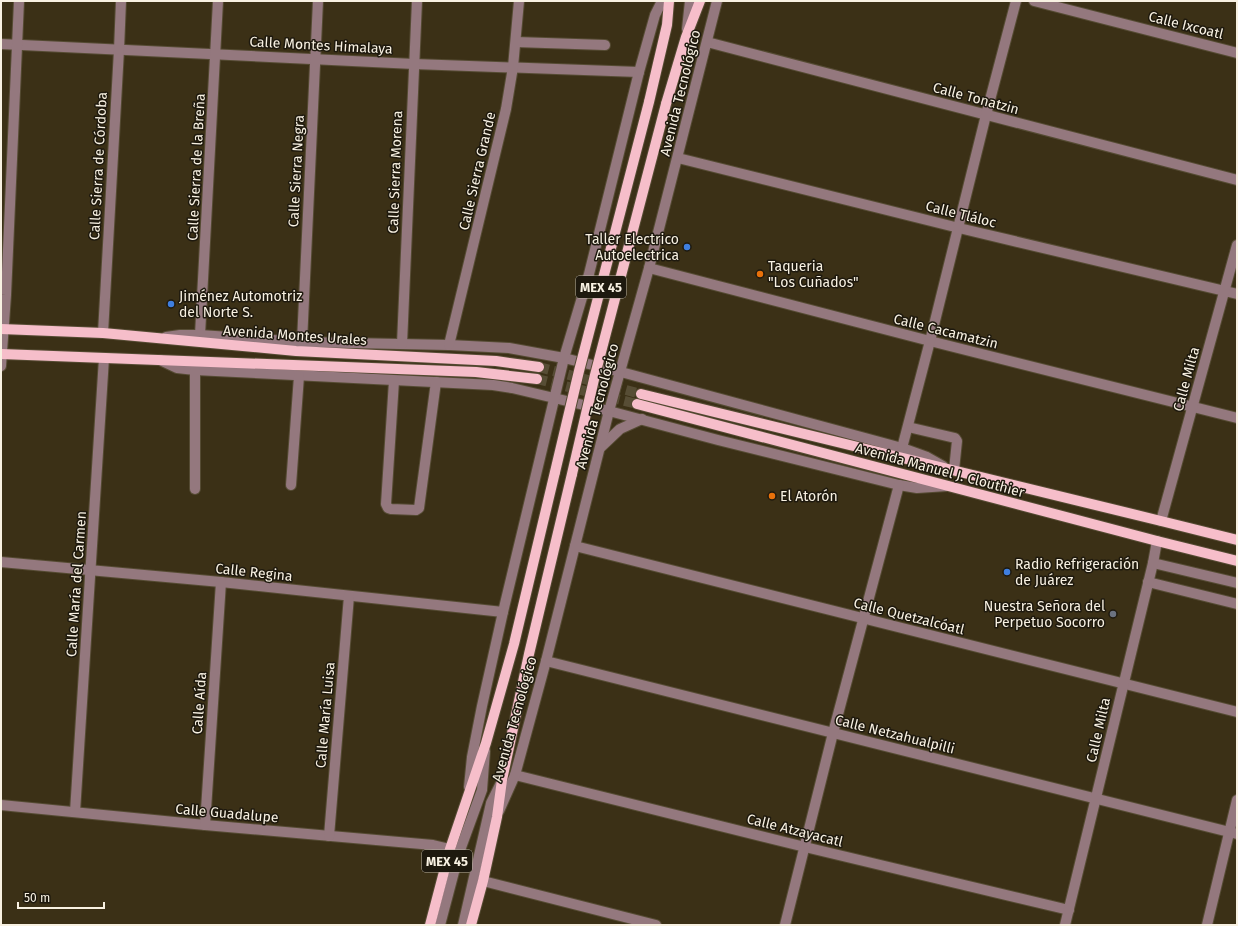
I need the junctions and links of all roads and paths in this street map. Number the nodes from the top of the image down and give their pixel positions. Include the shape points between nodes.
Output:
1 (19, 1) edge
2 (121, 1) edge
3 (218, 1) edge
4 (318, 1) edge
5 (417, 1) edge
6 (519, 1) edge
7 (662, 1) edge
8 (669, 1) edge
9 (690, 1) edge
10 (700, 1) edge
11 (717, 1) edge
12 (1016, 1) edge
13 (1034, 1) edge
14 (686, 37) junction
15 (516, 42) junction
16 (707, 42) junction
17 (1, 44) edge
18 (16, 45) junction
19 (605, 45) dead end
20 (120, 50) junction
21 (1237, 52) edge
22 (216, 55) junction
23 (316, 59) junction
24 (414, 64) junction
25 (513, 67) junction
26 (639, 72) junction
27 (986, 115) junction
28 (678, 158) junction
29 (1237, 180) edge
30 (959, 228) junction
31 (1237, 245) edge
32 (649, 268) junction
33 (1224, 291) junction
34 (1237, 294) edge
35 (3, 295) edge
36 (2, 329) edge
37 (102, 333) junction
38 (200, 335) junction
39 (159, 339) junction
40 (302, 342) junction
41 (930, 342) junction
42 (402, 344) junction
43 (449, 345) junction
44 (1, 354) edge
45 (104, 358) junction
46 (564, 358) junction
47 (160, 360) junction
48 (1, 366) edge
49 (539, 367) tunnel mouth
50 (194, 370) junction
51 (621, 372) junction
52 (299, 376) junction
53 (537, 379) tunnel mouth
54 (394, 381) junction
55 (436, 382) junction
56 (641, 394) tunnel mouth
57 (555, 398) junction
58 (637, 404) tunnel mouth
59 (1193, 407) junction
60 (609, 411) junction
61 (1237, 418) edge
62 (642, 419) junction
63 (908, 427) junction
64 (601, 447) junction
65 (902, 448) junction
66 (951, 469) junction
67 (291, 485) dead end
68 (899, 485) junction
69 (947, 486) junction
70 (195, 489) dead end
71 (1161, 521) junction
72 (1237, 540) edge
73 (1157, 541) junction
74 (575, 546) junction
75 (1237, 561) edge
76 (1, 562) edge
77 (1153, 563) junction
78 (91, 571) junction
79 (221, 582) junction
80 (1148, 582) junction
81 (1237, 583) edge
82 (349, 596) junction
83 (1237, 604) edge
84 (503, 612) junction
85 (863, 619) junction
86 (546, 661) junction
87 (1124, 684) junction
88 (1237, 712) edge
89 (833, 733) junction
90 (486, 744) junction
91 (514, 775) junction
92 (502, 780) junction
93 (467, 798) junction
94 (1096, 799) junction
95 (1237, 800) edge
96 (1, 805) edge
97 (75, 812) junction
98 (497, 816) junction
99 (205, 825) junction
100 (1233, 833) edge
101 (330, 836) junction
102 (805, 847) junction
103 (450, 849) junction
104 (483, 881) junction
105 (1069, 910) junction
106 (430, 925) edge
107 (440, 925) edge
108 (463, 925) edge
109 (472, 925) edge
110 (656, 925) edge
111 (785, 925) edge
112 (1065, 925) edge
113 (1207, 925) edge

1 - 18 street
2 - 20 street, Calle Sierra de Córdoba
3 - 22 street, Calle Sierra de la Breña
4 - 23 street, Calle Sierra Negra
5 - 24 street, Calle Sierra Morena
6 - 15 street, Calle Sierra Grande
7 - 26 street, Avenida Tecnológico via 655,15
8 - 90 main road, Avenida Tecnológico / MEX 45, bridge via 667,25 649,102 579,371 514,644
9 - 14 street
10 - 14 main road, Avenida Tecnológico / MEX 45
11 - 16 street, Avenida Tecnológico
12 - 27 street
13 - 21 street, Calle Ixcoatl
14 - 92 main road, Avenida Tecnológico / MEX 45, bridge via 595,375
15 - 19 street
15 - 25 street, Calle Sierra Grande
16 - 27 street, Calle Tonatzin
16 - 28 street, Avenida Tecnológico
17 - 18 street, Calle Montes Himalaya
18 - 20 street, Calle Montes Himalaya
18 - 35 street
20 - 22 street, Calle Montes Himalaya
20 - 37 street, Calle Sierra de Córdoba
22 - 23 street, Calle Montes Himalaya
22 - 38 street, Calle Sierra de la Breña
23 - 24 street, Calle Montes Himalaya
23 - 40 street, Calle Sierra Negra
24 - 25 street, Calle Montes Himalaya
24 - 42 street, Calle Sierra Morena
25 - 26 street, Calle Montes Himalaya
25 - 43 street, Calle Sierra Grande via 506,110
26 - 46 street, Avenida Tecnológico via 589,274
27 - 29 street, Calle Tonatzin
27 - 30 street
28 - 30 street, Calle Tláloc
28 - 32 street, Avenida Tecnológico
30 - 33 street, Calle Tláloc
30 - 41 street
31 - 33 street, Calle Milta
32 - 41 street, Calle Cacamatzin
32 - 51 street, Avenida Tecnológico
33 - 34 street, Calle Tláloc
33 - 59 street, Calle Milta
35 - 36 street
36 - 37 main road, Avenida Montes Urales
36 - 44 street
37 - 39 main road, Avenida Montes Urales
38 - 39 street
38 - 40 street
39 - 49 main road, Avenida Montes Urales via 296,351 496,360
40 - 42 street
41 - 59 street, Calle Cacamatzin
41 - 63 street
42 - 43 street
43 - 46 street via 509,348
44 - 45 main road, Avenida Montes Urales
44 - 48 street
45 - 47 main road, Avenida Montes Urales
45 - 78 street, Calle María del Carmen
46 - 51 street
46 - 57 street, Avenida Tecnológico
47 - 50 street via 177,368
47 - 53 main road, Avenida Montes Urales via 476,372
50 - 52 street
50 - 70 street
51 - 60 street, Avenida Tecnológico
51 - 65 street
52 - 54 street
52 - 67 street
54 - 55 street
54 - 55 street via 386,504 392,509 416,510 419,505
55 - 57 street via 493,385
56 - 66 main road, Avenida Manuel J. Clouthier
57 - 60 street
57 - 84 street, Avenida Tecnológico
58 - 69 main road, Avenida Manuel J. Clouthier
59 - 61 street, Calle Cacamatzin
59 - 71 street, Calle Milta
60 - 62 street
60 - 64 street, Avenida Tecnológico
62 - 64 street via 620,429
62 - 68 street
63 - 65 street
63 - 66 street via 956,438
64 - 74 street, Avenida Tecnológico
65 - 66 street
66 - 71 main road, Avenida Manuel J. Clouthier
68 - 69 street via 917,488
68 - 85 street
69 - 73 main road, Avenida Manuel J. Clouthier
71 - 72 main road, Avenida Manuel J. Clouthier
73 - 75 main road, Avenida Manuel J. Clouthier
73 - 77 street, Calle Milta
74 - 85 street, Calle Quetzalcóatl
74 - 86 street, Avenida Tecnológico
76 - 78 street, Calle Regina
77 - 80 street, Calle Milta
77 - 81 street
78 - 79 street, Calle Regina
78 - 97 street, Calle María del Carmen
79 - 82 street, Calle Regina
79 - 99 street, Calle Aída
80 - 83 street
80 - 87 street, Calle Milta
82 - 84 street, Calle Regina
82 - 101 street, Calle María Luisa
84 - 93 street, Avenida Tecnológico via 475,737
85 - 87 street, Calle Quetzalcóatl
85 - 89 street
86 - 89 street, Calle Netzahualpilli
86 - 91 street, Avenida Tecnológico
87 - 88 street, Calle Quetzalcóatl
87 - 94 street, Calle Milta
89 - 94 street, Calle Netzahualpilli
89 - 102 street
90 - 93 main road, Avenida Tecnológico / MEX 45
90 - 107 street via 482,790 459,852
91 - 98 street, Avenida Tecnológico
91 - 102 street, Calle Atzayacatl
92 - 98 main road, Avenida Tecnológico / MEX 45
92 - 108 street via 491,803
93 - 103 main road, Avenida Tecnológico / MEX 45
94 - 100 street, Calle Netzahualpilli
94 - 105 street, Calle Milta
95 - 100 street
96 - 97 street, Calle Guadalupe
97 - 99 street, Calle Guadalupe
98 - 104 main road, Avenida Tecnológico / MEX 45
99 - 101 street, Calle Guadalupe
100 - 113 street
101 - 103 street, Calle Guadalupe via 434,845
102 - 105 street, Calle Atzayacatl
102 - 111 street
103 - 106 main road, Avenida Tecnológico / MEX 45
104 - 109 main road, Avenida Tecnológico / MEX 45
104 - 110 street
105 - 112 street, Calle Milta

